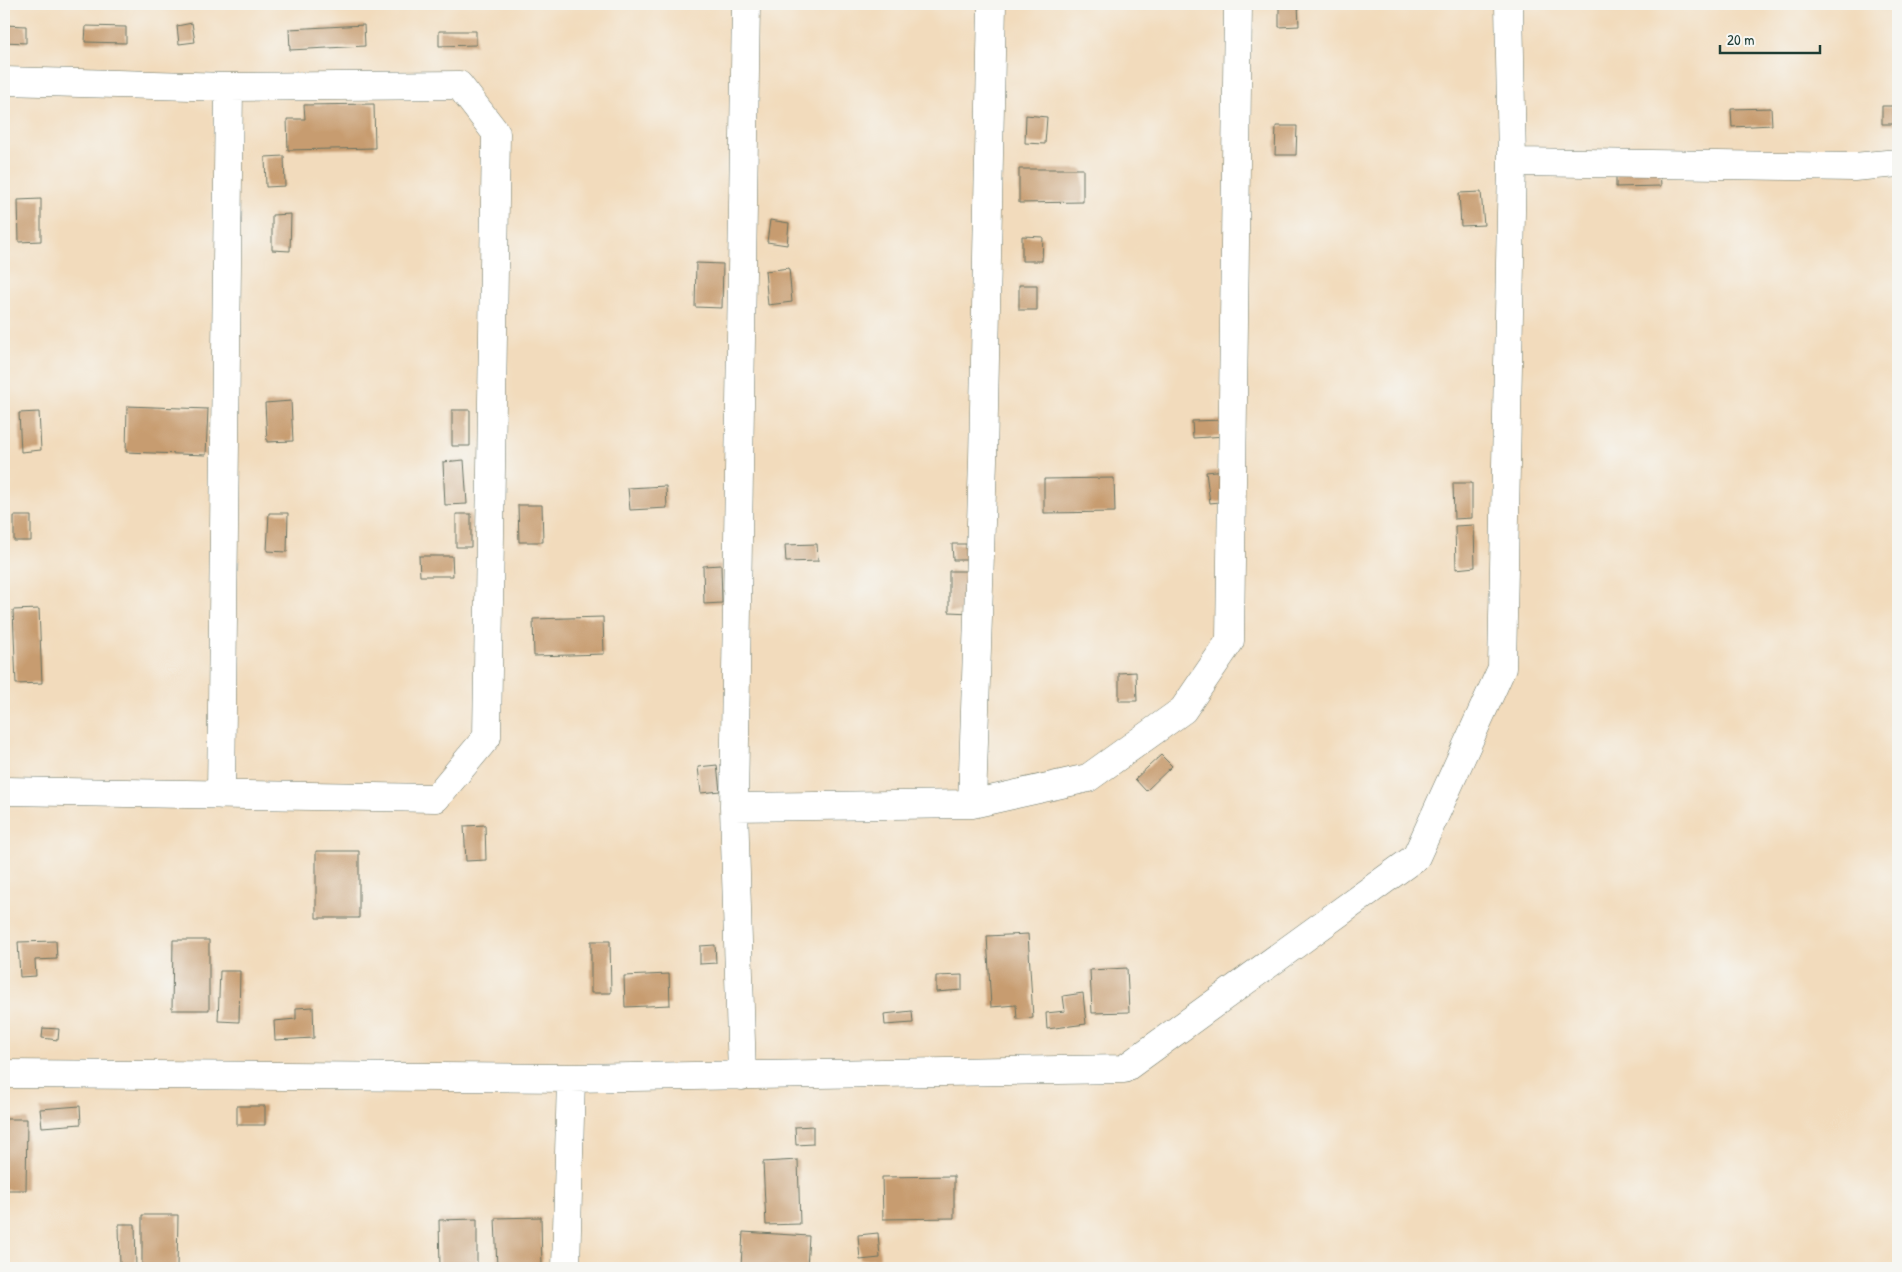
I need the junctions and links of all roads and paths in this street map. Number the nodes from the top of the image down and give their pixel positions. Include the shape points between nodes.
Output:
1 (746, 4) edge
2 (992, 4) edge
3 (1238, 4) edge
4 (1509, 4) edge
5 (4, 81) edge
6 (229, 87) junction
7 (1512, 162) junction
8 (1898, 163) edge
9 (4, 791) edge
10 (222, 795) junction
11 (972, 804) junction
12 (734, 808) junction
13 (4, 1074) edge
14 (742, 1076) junction
15 (571, 1078) junction
16 (566, 1268) edge

1 - 12 street
2 - 11 street
3 - 11 street via 1230,641 1183,710 1088,778
4 - 7 street
5 - 6 street
6 - 10 street
6 - 10 street via 459,86 496,133 487,737 436,798
7 - 8 street via 1854,168
7 - 14 street via 1502,668 1416,857 1124,1069
9 - 10 street
11 - 12 street
12 - 14 street
13 - 15 street
14 - 15 street
15 - 16 street

